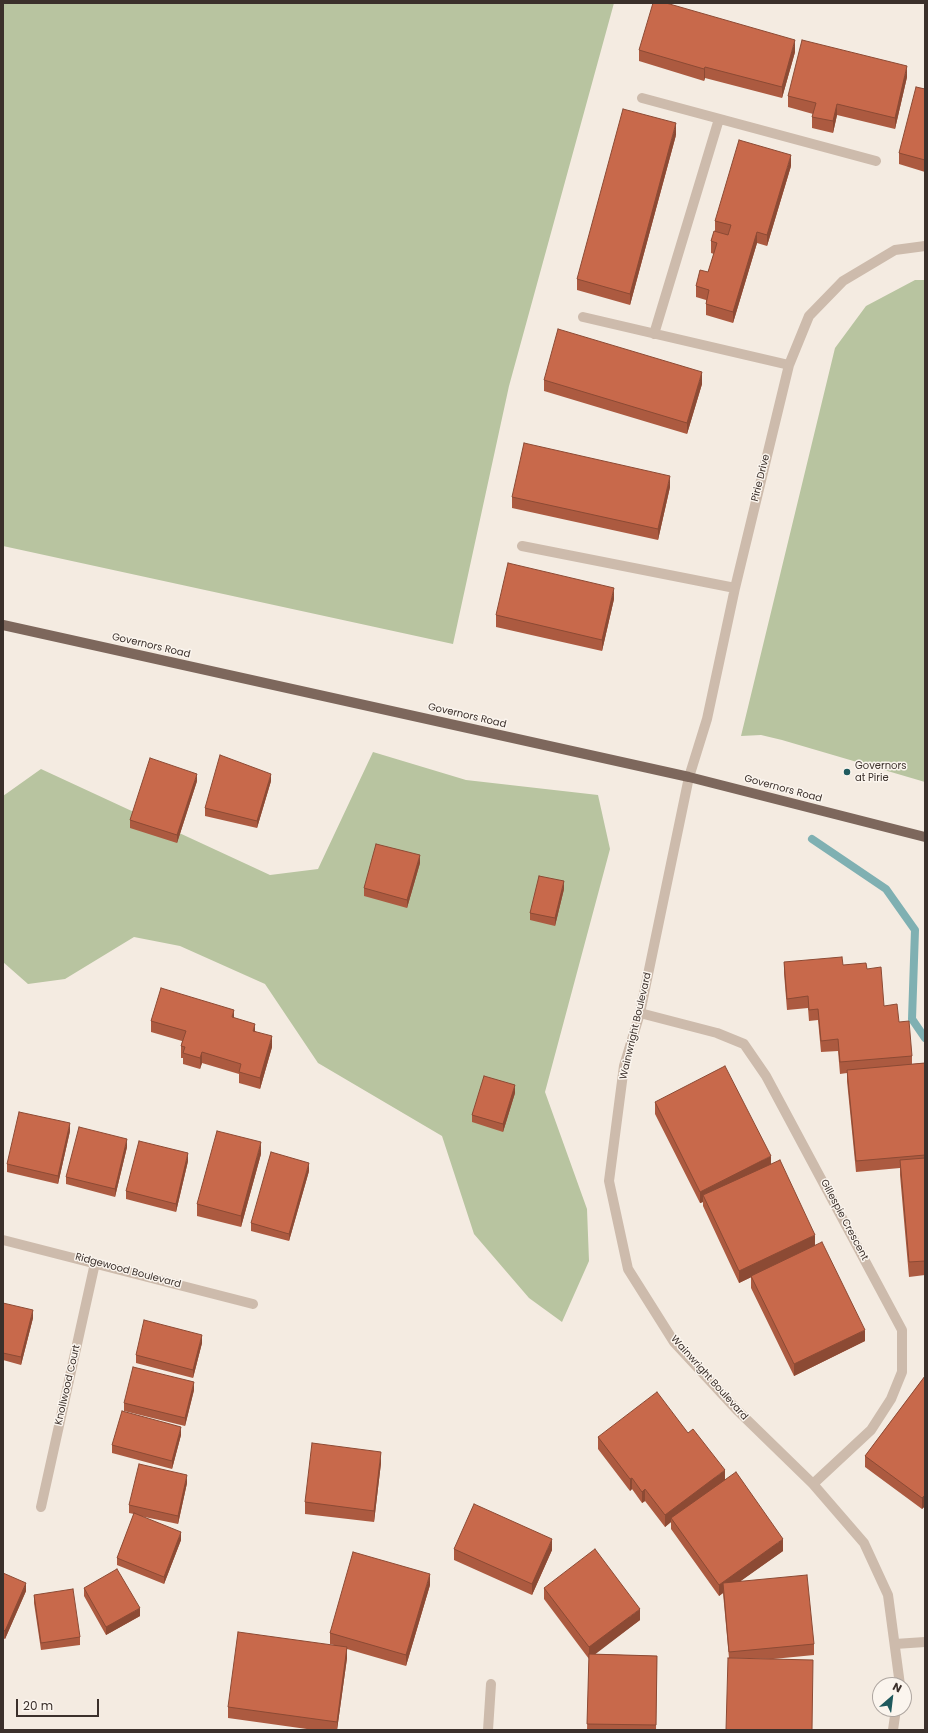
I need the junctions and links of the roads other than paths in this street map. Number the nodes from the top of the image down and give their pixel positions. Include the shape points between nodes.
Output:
1 (642, 98) dead end
2 (719, 119) junction
3 (876, 161) dead end
4 (925, 246) edge
5 (583, 317) dead end
6 (654, 334) junction
7 (789, 365) junction
8 (522, 546) dead end
9 (735, 588) junction
10 (3, 625) edge
11 (690, 777) junction
12 (925, 837) edge
13 (640, 1013) junction
14 (3, 1240) edge
15 (95, 1263) junction
16 (253, 1304) dead end
17 (813, 1484) junction
18 (41, 1507) dead end
19 (925, 1642) edge
20 (895, 1644) junction
21 (899, 1677) edge
22 (491, 1684) dead end
23 (895, 1717) edge
24 (488, 1730) edge
25 (893, 1730) edge

1 - 2 street
2 - 3 street
2 - 6 street
4 - 7 street, Pirie Drive via 895,250 843,281 809,316
5 - 6 street
6 - 7 street
7 - 9 street, Pirie Drive
8 - 9 street
9 - 11 street, Pirie Drive via 706,719
10 - 11 main road, Governors Road
11 - 12 main road, Governors Road
11 - 13 street, Wainwright Boulevard
13 - 17 street, Wainwright Boulevard via 624,1066 609,1181 628,1269 674,1342 738,1412
13 - 17 street, Gillespie Crescent via 717,1033 744,1044 766,1076 902,1330 902,1372 891,1399 871,1430
14 - 15 street, Ridgewood Boulevard
15 - 16 street, Ridgewood Boulevard
15 - 18 street, Knollwood Court
17 - 20 street, Wainwright Boulevard via 864,1543 888,1595
19 - 20 street
20 - 21 street, Wainwright Boulevard
22 - 24 street
23 - 25 street

